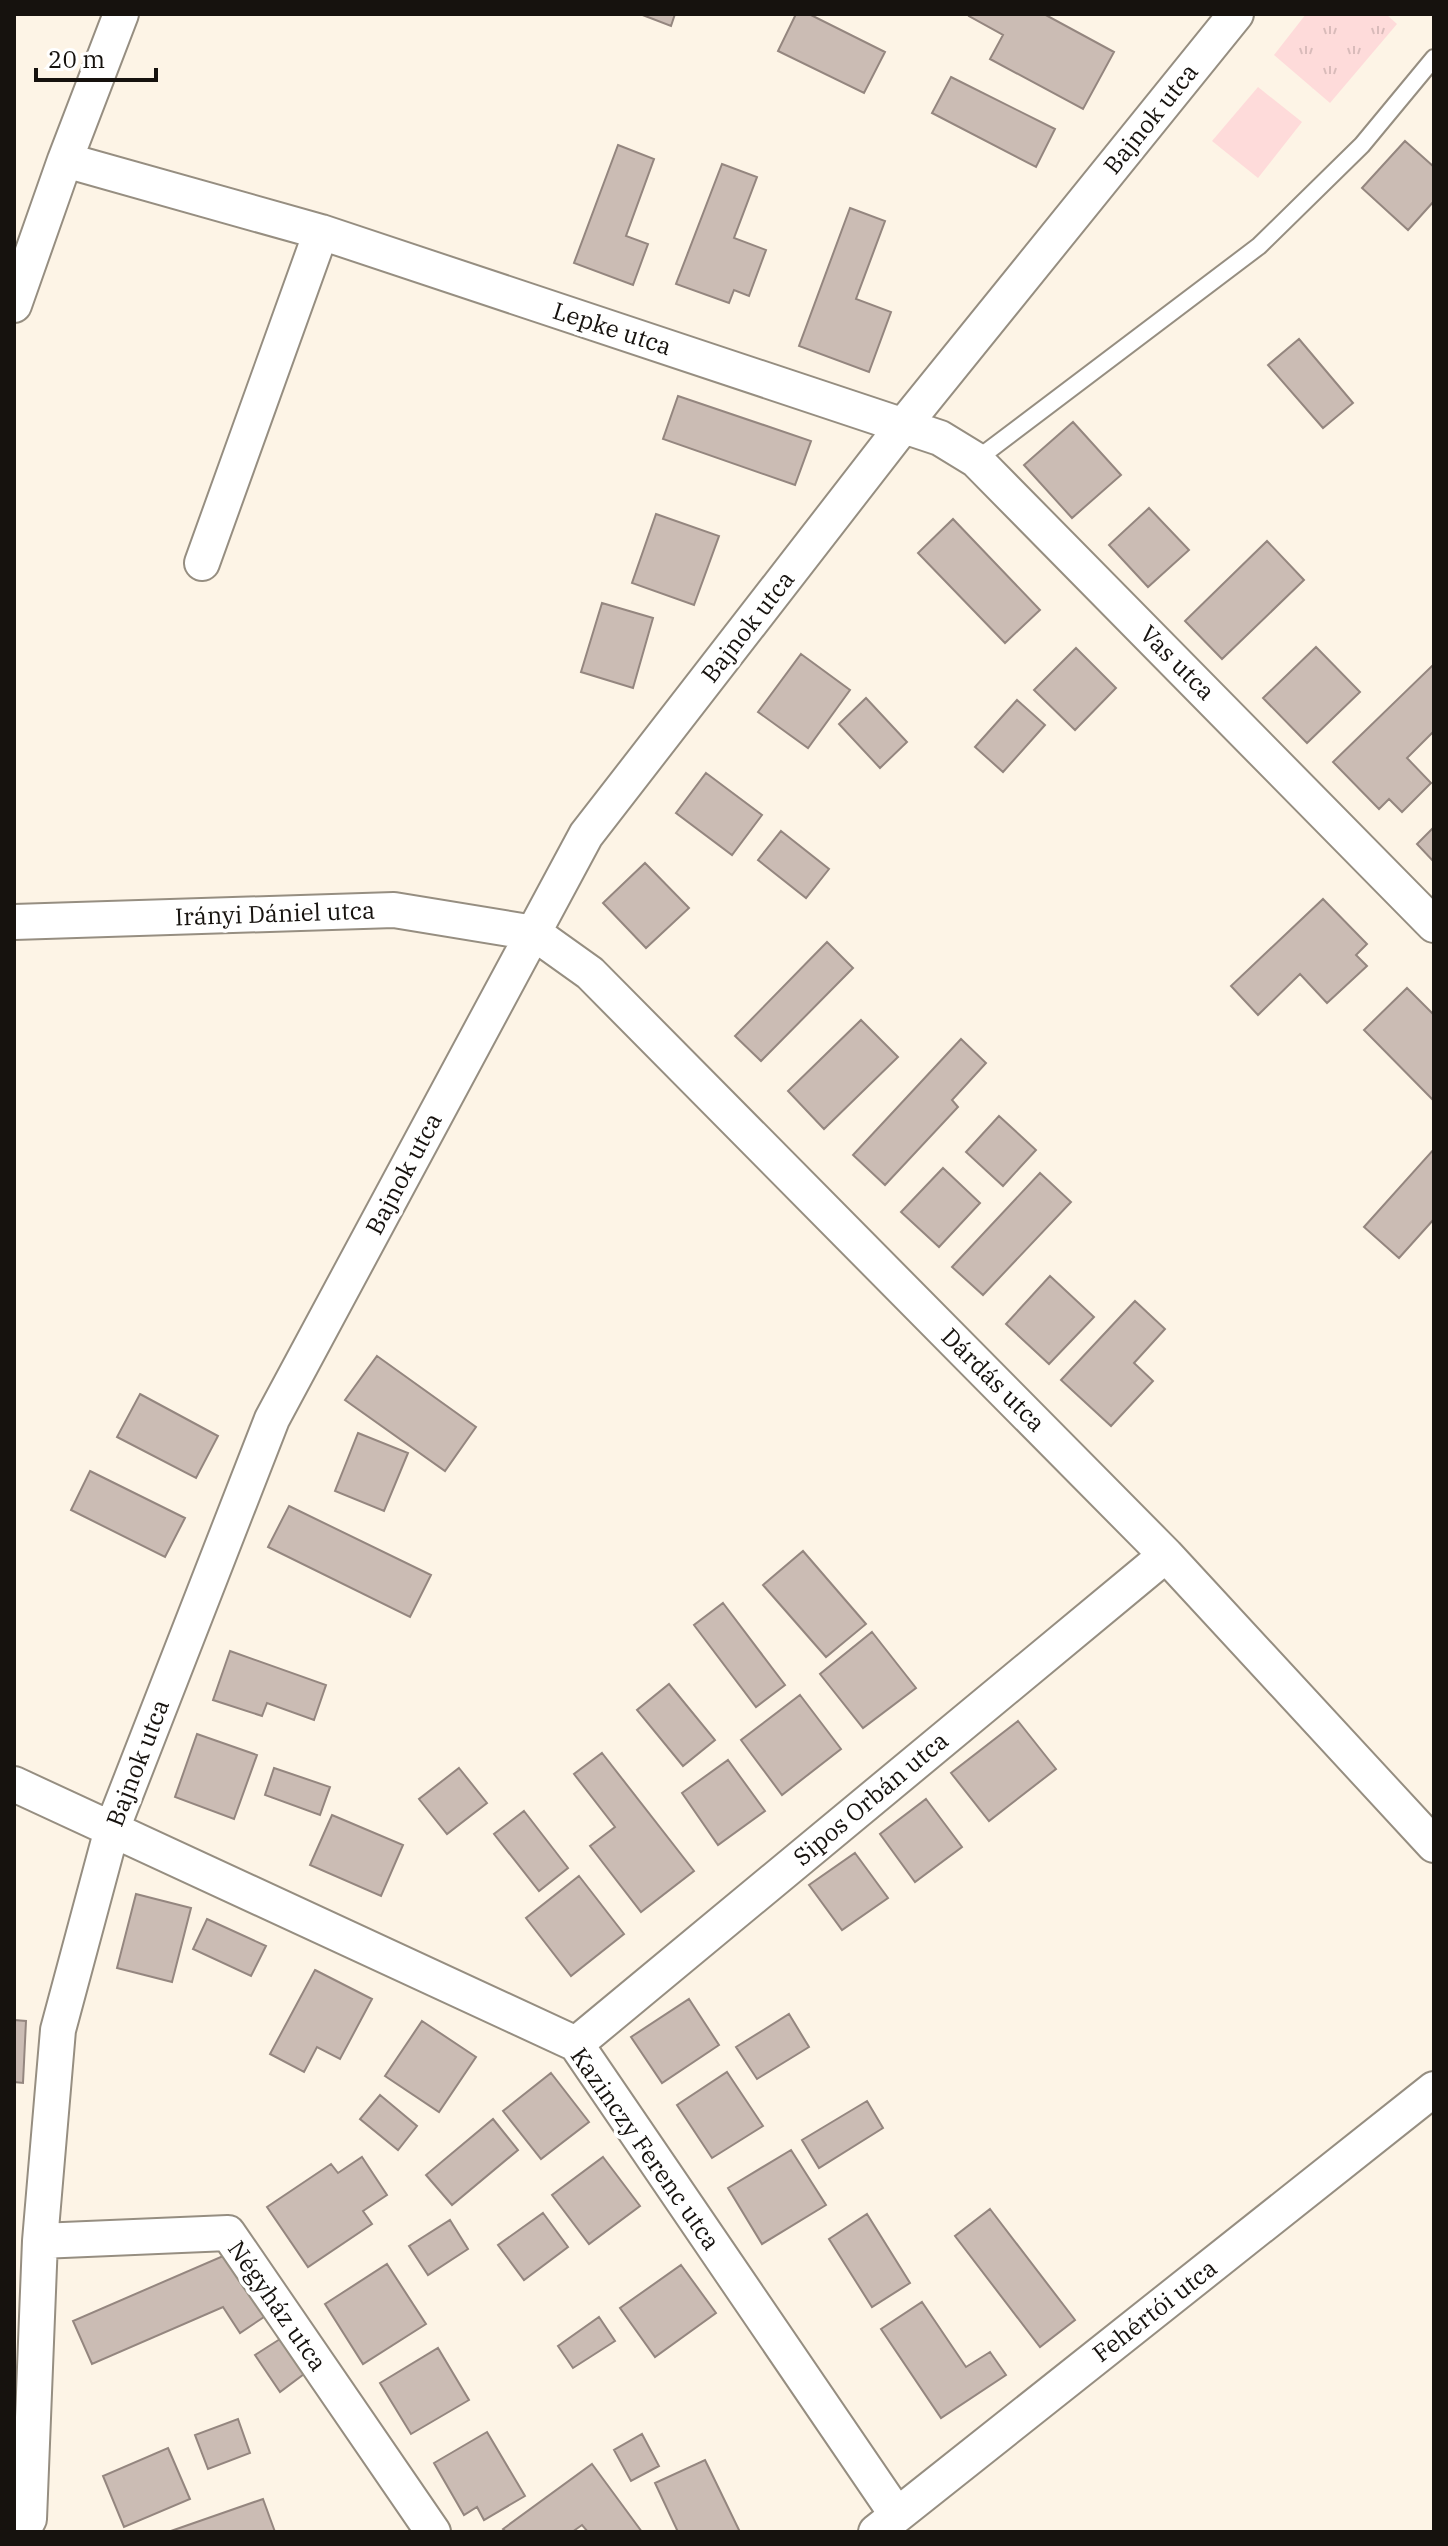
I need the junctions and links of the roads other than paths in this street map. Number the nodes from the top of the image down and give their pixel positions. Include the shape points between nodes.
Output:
1 (121, 14) edge
2 (1236, 14) edge
3 (1434, 58) edge
4 (65, 160) junction
5 (321, 232) junction
6 (14, 305) edge
7 (903, 426) junction
8 (976, 460) junction
9 (202, 563) dead end
10 (14, 922) edge
11 (1434, 925) edge
12 (534, 933) junction
13 (1166, 1555) junction
14 (14, 1784) edge
15 (112, 1829) junction
16 (1434, 1845) edge
17 (576, 2044) junction
18 (1434, 2089) edge
19 (40, 2241) junction
20 (886, 2524) edge
21 (32, 2528) edge
22 (433, 2532) edge

1 - 4 street
2 - 7 street, Bajnok utca
3 - 8 lane via 1362,145 1259,246
4 - 5 street, Lepke utca
4 - 6 street
5 - 7 street, Lepke utca
5 - 9 street
7 - 8 street, Vas utca via 940,438
7 - 12 street, Bajnok utca via 586,835
8 - 11 street, Vas utca
10 - 12 street, Irányi Dániel utca via 394,910
12 - 13 street, Dárdás utca via 590,973
12 - 15 street, Bajnok utca via 272,1419
13 - 16 street, Dárdás utca
13 - 17 street, Sipos Orbán utca
14 - 15 street, Kazinczy Ferenc utca
15 - 17 street, Kazinczy Ferenc utca
15 - 19 street, Bajnok utca via 58,2030
17 - 20 street, Kazinczy Ferenc utca
18 - 20 street, Fehértói utca
19 - 21 street, Bajnok utca
19 - 22 street, Négyház utca via 228,2233

